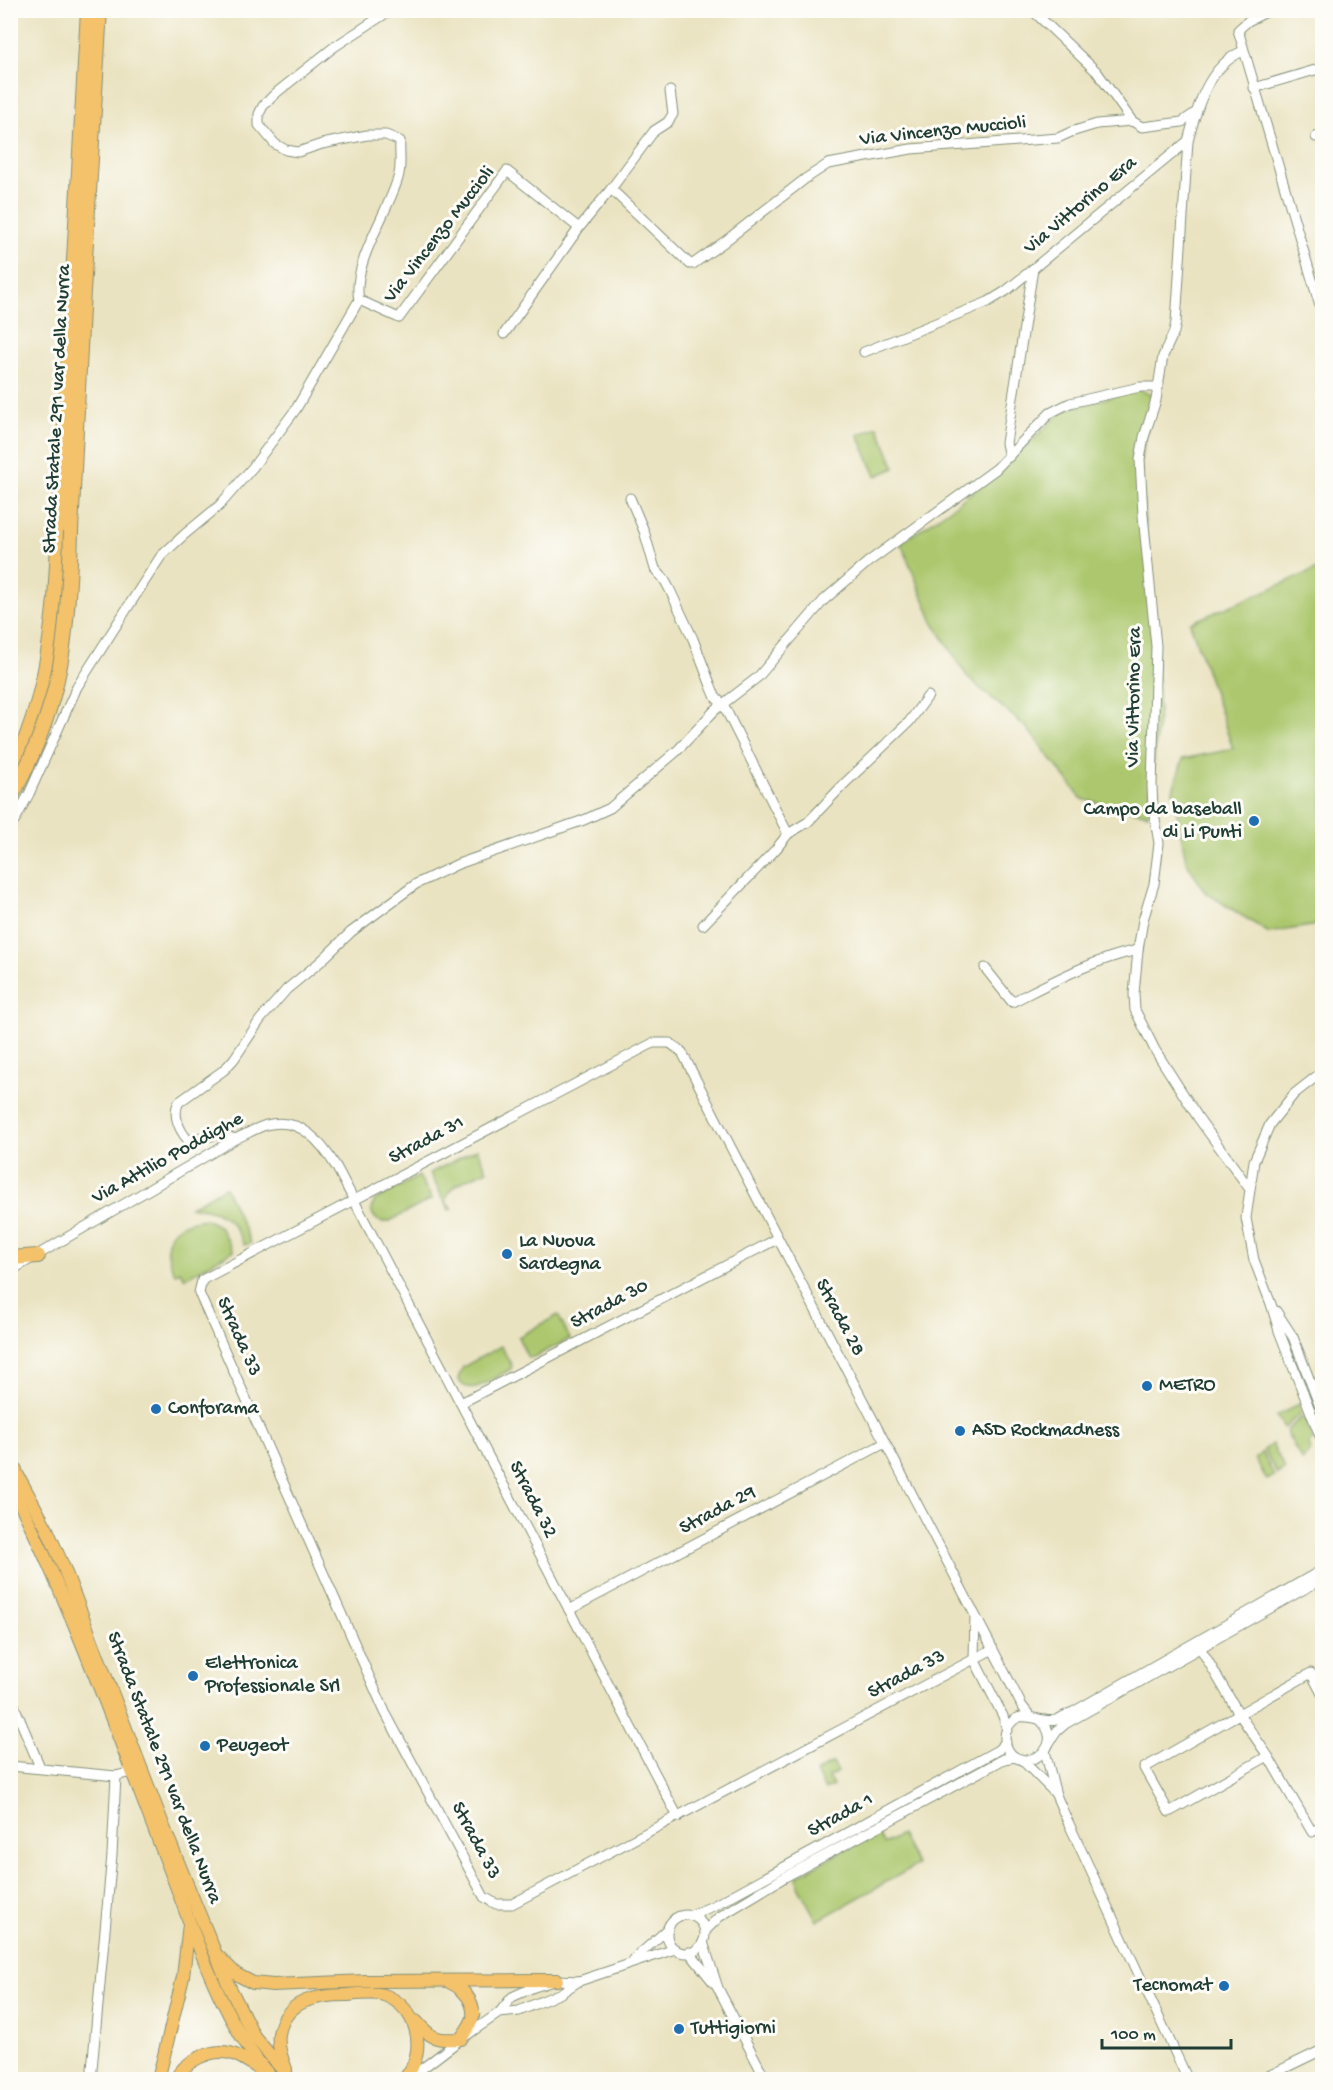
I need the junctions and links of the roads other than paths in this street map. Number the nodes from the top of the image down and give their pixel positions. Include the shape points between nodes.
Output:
1 (88, 10) edge
2 (100, 10) edge
3 (391, 10) edge
4 (1032, 10) edge
5 (1270, 10) edge
6 (1243, 51) junction
7 (1323, 68) edge
8 (1254, 88) junction
9 (670, 91) dead end
10 (1196, 113) junction
11 (1132, 121) junction
12 (1188, 141) junction
13 (611, 189) junction
14 (579, 228) junction
15 (1033, 269) junction
16 (1318, 279) edge
17 (359, 300) junction
18 (1323, 313) edge
19 (504, 334) dead end
20 (864, 352) dead end
21 (1158, 387) junction
22 (1009, 457) junction
23 (630, 498) dead end
24 (65, 531) junction
25 (928, 696) dead end
26 (723, 704) junction
27 (10, 771) edge
28 (29, 794) junction
29 (10, 799) edge
30 (10, 828) edge
31 (788, 834) junction
32 (703, 925) dead end
33 (1138, 951) junction
34 (985, 968) dead end
35 (670, 1043) joint
36 (1323, 1072) edge
37 (235, 1139) junction
38 (1249, 1188) junction
39 (354, 1200) junction
40 (777, 1239) junction
41 (38, 1256) junction
42 (10, 1258) edge
43 (10, 1271) edge
44 (202, 1280) joint
45 (1271, 1304) junction
46 (461, 1403) junction
47 (1323, 1412) edge
48 (1323, 1441) edge
49 (885, 1443) junction
50 (12, 1477) edge
51 (1323, 1570) edge
52 (1323, 1579) edge
53 (569, 1610) junction
54 (975, 1613) junction
55 (1198, 1645) junction
56 (993, 1649) junction
57 (974, 1659) junction
58 (1323, 1694) edge
59 (10, 1695) edge
60 (1239, 1714) junction
61 (1035, 1717) junction
62 (1006, 1730) junction
63 (1006, 1742) junction
64 (1047, 1747) junction
65 (1268, 1756) junction
66 (1018, 1758) junction
67 (10, 1766) edge
68 (40, 1767) junction
69 (132, 1772) junction
70 (116, 1776) junction
71 (1056, 1795) junction
72 (678, 1817) junction
73 (1323, 1826) edge
74 (691, 1916) junction
75 (190, 1920) junction
76 (668, 1929) junction
77 (705, 1931) junction
78 (703, 1942) junction
79 (212, 1947) junction
80 (675, 1949) junction
81 (689, 1952) junction
82 (631, 1962) junction
83 (446, 1980) junction
84 (556, 1980) junction
85 (579, 1980) junction
86 (718, 1988) junction
87 (499, 2013) junction
88 (411, 2016) junction
89 (461, 2039) junction
90 (1323, 2050) edge
91 (271, 2078) edge
92 (290, 2078) edge
93 (408, 2078) edge
94 (92, 2079) edge
95 (158, 2079) edge
96 (174, 2079) edge
97 (765, 2079) edge
98 (1188, 2079) edge
99 (1260, 2079) edge

1 - 24 highway, Strada Statale 291 var della Nurra
2 - 24 highway, Strada Statale 291 var della Nurra
3 - 17 street via 334,47 276,93 259,114 263,132 286,150 298,152 367,135 386,135 400,141 399,175 364,259 357,291
4 - 11 street via 1097,72
5 - 6 street via 1238,30
6 - 8 street
6 - 10 street, Via Vittorino Era via 1221,65
7 - 8 street
8 - 16 street
9 - 13 street via 673,114 654,131
10 - 11 street via 1182,122 1152,126 1142,127
10 - 12 street, Via Vittorino Era
11 - 13 street, Via Vincenzo Muccioli via 1097,124 1058,138 910,149 828,164 693,264
12 - 15 street, Via Vittorino Era
12 - 21 street, Via Vittorino Era via 1176,322 1163,356
13 - 14 street
14 - 17 street, Via Vincenzo Muccioli via 507,171 399,318
14 - 19 street
15 - 20 street, Via Vittorino Era via 988,302
15 - 22 street via 1006,443
16 - 18 street
17 - 28 street via 296,409 253,467 219,506 162,556 77,687
21 - 22 street via 1140,387 1058,408
21 - 33 street, Via Vittorino Era via 1140,459 1156,646 1152,786 1159,843
22 - 26 street via 852,576 813,612 758,677
23 - 26 street via 656,569 693,639 716,698
24 - 27 highway, Strada Statale 291 var della Nurra via 49,654 39,698
24 - 29 highway, Strada Statale 291 var della Nurra, bridge via 68,599 62,655 40,738
25 - 31 street via 909,722 808,822
26 - 31 street
26 - 37 street via 663,764 610,808 424,880 351,932 287,989 224,1070 175,1108 188,1140 221,1134
28 - 29 street
28 - 30 street
31 - 32 street
33 - 34 street via 1117,955 1012,1002
33 - 38 street, Via Vittorino Era via 1134,1002 1139,1021 1199,1119
35 - 39 street, Strada 31 via 653,1043
35 - 40 street, Strada 28 via 682,1052
36 - 38 street via 1294,1094 1270,1124 1254,1161
37 - 39 street, Via Attilio Poddighe via 267,1125 290,1125 307,1131 324,1147
37 - 41 street, Via Attilio Poddighe
38 - 45 street via 1246,1218 1254,1260
39 - 44 street, Strada 31
39 - 46 street, Strada 32
40 - 46 street, Strada 30
40 - 49 street, Strada 28
41 - 42 highway
41 - 43 street, Via Attilio Poddighe
44 - 72 street, Strada 33 via 199,1293 360,1659 484,1897 496,1904 512,1904
45 - 47 street via 1293,1337
45 - 48 street
46 - 53 street, Strada 32
49 - 53 street, Strada 29
49 - 54 street, Strada 28
50 - 69 main road, Strada Statale 291 var della Nurra
50 - 79 main road, Strada Statale 291 var della Nurra via 47,1529 64,1568
51 - 55 street
52 - 55 street
53 - 72 street, Strada 32
54 - 56 street, Strada 28
54 - 57 street, Strada 28
55 - 60 street
55 - 61 street via 1055,1720
55 - 64 street via 1065,1724
56 - 57 street, Strada 33
56 - 61 street, Strada 28 via 1022,1706
57 - 62 street, Strada 28 via 1003,1716
57 - 72 street, Strada 33
58 - 60 street via 1311,1673
59 - 68 street
60 - 65 street
60 - 65 street via 1144,1768 1169,1812
61 - 62 street via 1016,1719
61 - 64 street via 1048,1730
62 - 63 street
63 - 66 street
63 - 74 street, Strada 1 via 998,1750
64 - 66 street via 1034,1759
64 - 71 street
65 - 73 street via 1312,1832
66 - 71 street
66 - 77 street via 1004,1759 785,1878 719,1917
67 - 68 street
68 - 70 street
69 - 70 street
69 - 75 main road, Strada Statale 291 var della Nurra
70 - 94 street
71 - 98 street
74 - 76 street via 676,1917
74 - 77 street via 700,1921
75 - 91 main road, Strada Statale 291 var della Nurra via 229,2018
75 - 95 main road via 183,1977
76 - 80 street via 669,1942
76 - 82 street
77 - 78 street
78 - 81 street
78 - 86 street
79 - 83 main road via 236,1974 253,1983
79 - 92 main road, Strada Statale 291 var della Nurra via 254,2036
80 - 81 street
80 - 82 street
81 - 86 street
82 - 85 street
83 - 84 main road
83 - 89 main road via 466,1994 472,2006 473,2018
84 - 85 street
84 - 87 street via 512,1997
85 - 87 street via 561,1993 519,2011
86 - 97 street
87 - 89 street
88 - 89 main road via 439,2040
88 - 92 main road via 399,2003 382,1994 312,1997 294,2006 278,2034
88 - 93 main road via 418,2034 417,2053
89 - 93 street
90 - 99 street
91 - 96 main road via 231,2053 215,2052 195,2060

